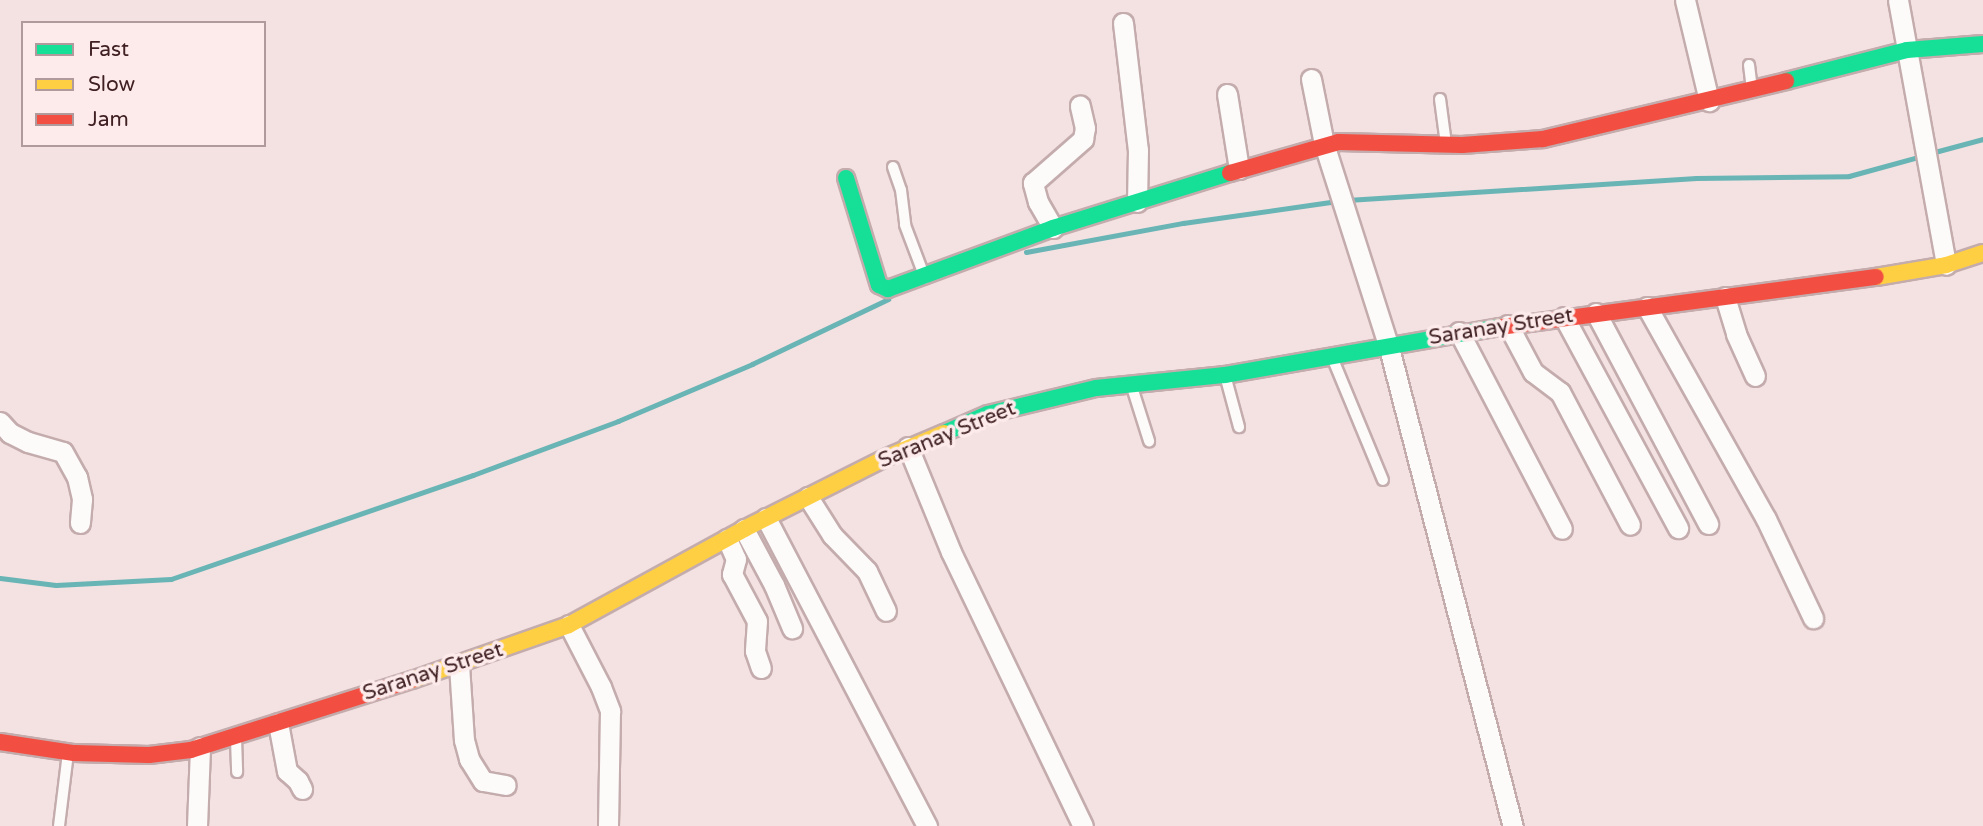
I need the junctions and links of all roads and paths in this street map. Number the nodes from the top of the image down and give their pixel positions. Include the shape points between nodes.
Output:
1 (1685, 0) edge
2 (1898, 0) edge
3 (1123, 23) dead end
4 (1983, 44) edge
5 (1907, 50) junction
6 (1749, 65) dead end
7 (1311, 79) dead end
8 (1752, 90) junction
9 (1227, 94) dead end
10 (1440, 99) dead end
11 (1709, 101) junction
12 (1080, 106) dead end
13 (1325, 144) junction
14 (1446, 145) junction
15 (893, 167) dead end
16 (1239, 169) junction
17 (846, 178) dead end
18 (1137, 202) junction
19 (1052, 228) junction
20 (1983, 253) edge
21 (1946, 265) junction
22 (925, 278) junction
23 (1725, 297) junction
24 (1647, 307) junction
25 (1597, 313) junction
26 (1564, 317) junction
27 (1508, 325) junction
28 (1459, 332) junction
29 (1388, 344) junction
30 (1331, 353) junction
31 (1225, 375) junction
32 (1755, 376) dead end
33 (1131, 383) junction
34 (0, 422) edge
35 (1238, 427) dead end
36 (1149, 442) dead end
37 (908, 447) junction
38 (1383, 480) dead end
39 (808, 497) junction
40 (766, 518) junction
41 (80, 523) dead end
42 (1708, 524) dead end
43 (1630, 525) dead end
44 (1678, 528) dead end
45 (1562, 529) dead end
46 (736, 534) junction
47 (886, 611) dead end
48 (1813, 618) dead end
49 (569, 625) junction
50 (792, 628) dead end
51 (458, 665) junction
52 (761, 668) dead end
53 (278, 723) junction
54 (236, 736) junction
55 (0, 742) edge
56 (200, 747) junction
57 (68, 752) junction
58 (237, 772) dead end
59 (506, 785) dead end
60 (302, 789) dead end
61 (59, 826) edge
62 (197, 826) edge
63 (608, 826) edge
64 (927, 826) edge
65 (1083, 826) edge
66 (1513, 826) edge

1 - 11 street
2 - 5 street
3 - 18 street via 1138,150
4 - 5 street
5 - 8 street
5 - 21 street
6 - 8 lane
7 - 13 street
8 - 11 street
9 - 16 street
10 - 14 lane
11 - 14 street via 1543,139
12 - 19 street via 1083,139 1033,183
13 - 14 street
13 - 16 street
13 - 29 street
15 - 22 lane via 905,225
16 - 18 street
17 - 22 street via 879,285 888,289
18 - 19 street
19 - 22 street
20 - 21 street, Saranay Street
21 - 23 street, Saranay Street
23 - 24 street, Saranay Street
23 - 32 street
24 - 25 street, Saranay Street
24 - 48 street via 1766,519
25 - 26 street, Saranay Street
25 - 42 street
26 - 27 street, Saranay Street
26 - 44 street
27 - 28 street, Saranay Street
27 - 43 street via 1533,372 1560,392
28 - 29 street, Saranay Street
28 - 45 street
29 - 30 street, Saranay Street
29 - 66 street
30 - 31 street, Saranay Street
30 - 38 lane
31 - 33 street, Saranay Street
31 - 35 lane
33 - 36 lane
33 - 37 street, Saranay Street via 988,414
34 - 41 street via 28,442 63,452 77,477 82,499
37 - 39 street, Saranay Street
37 - 65 street via 951,552
39 - 40 street, Saranay Street
39 - 47 street via 832,536 867,570
40 - 46 street, Saranay Street
40 - 64 street
46 - 49 street, Saranay Street
46 - 50 street via 774,585
46 - 52 street via 732,574 757,621 755,651
49 - 51 street, Saranay Street
49 - 63 street via 610,711
51 - 53 street, Saranay Street
51 - 59 street via 469,759 483,781
53 - 54 street, Saranay Street
53 - 60 street via 287,771
54 - 56 street, Saranay Street
54 - 58 lane
55 - 57 street, Saranay Street
56 - 57 street, Saranay Street via 149,755
56 - 62 street
57 - 61 lane

